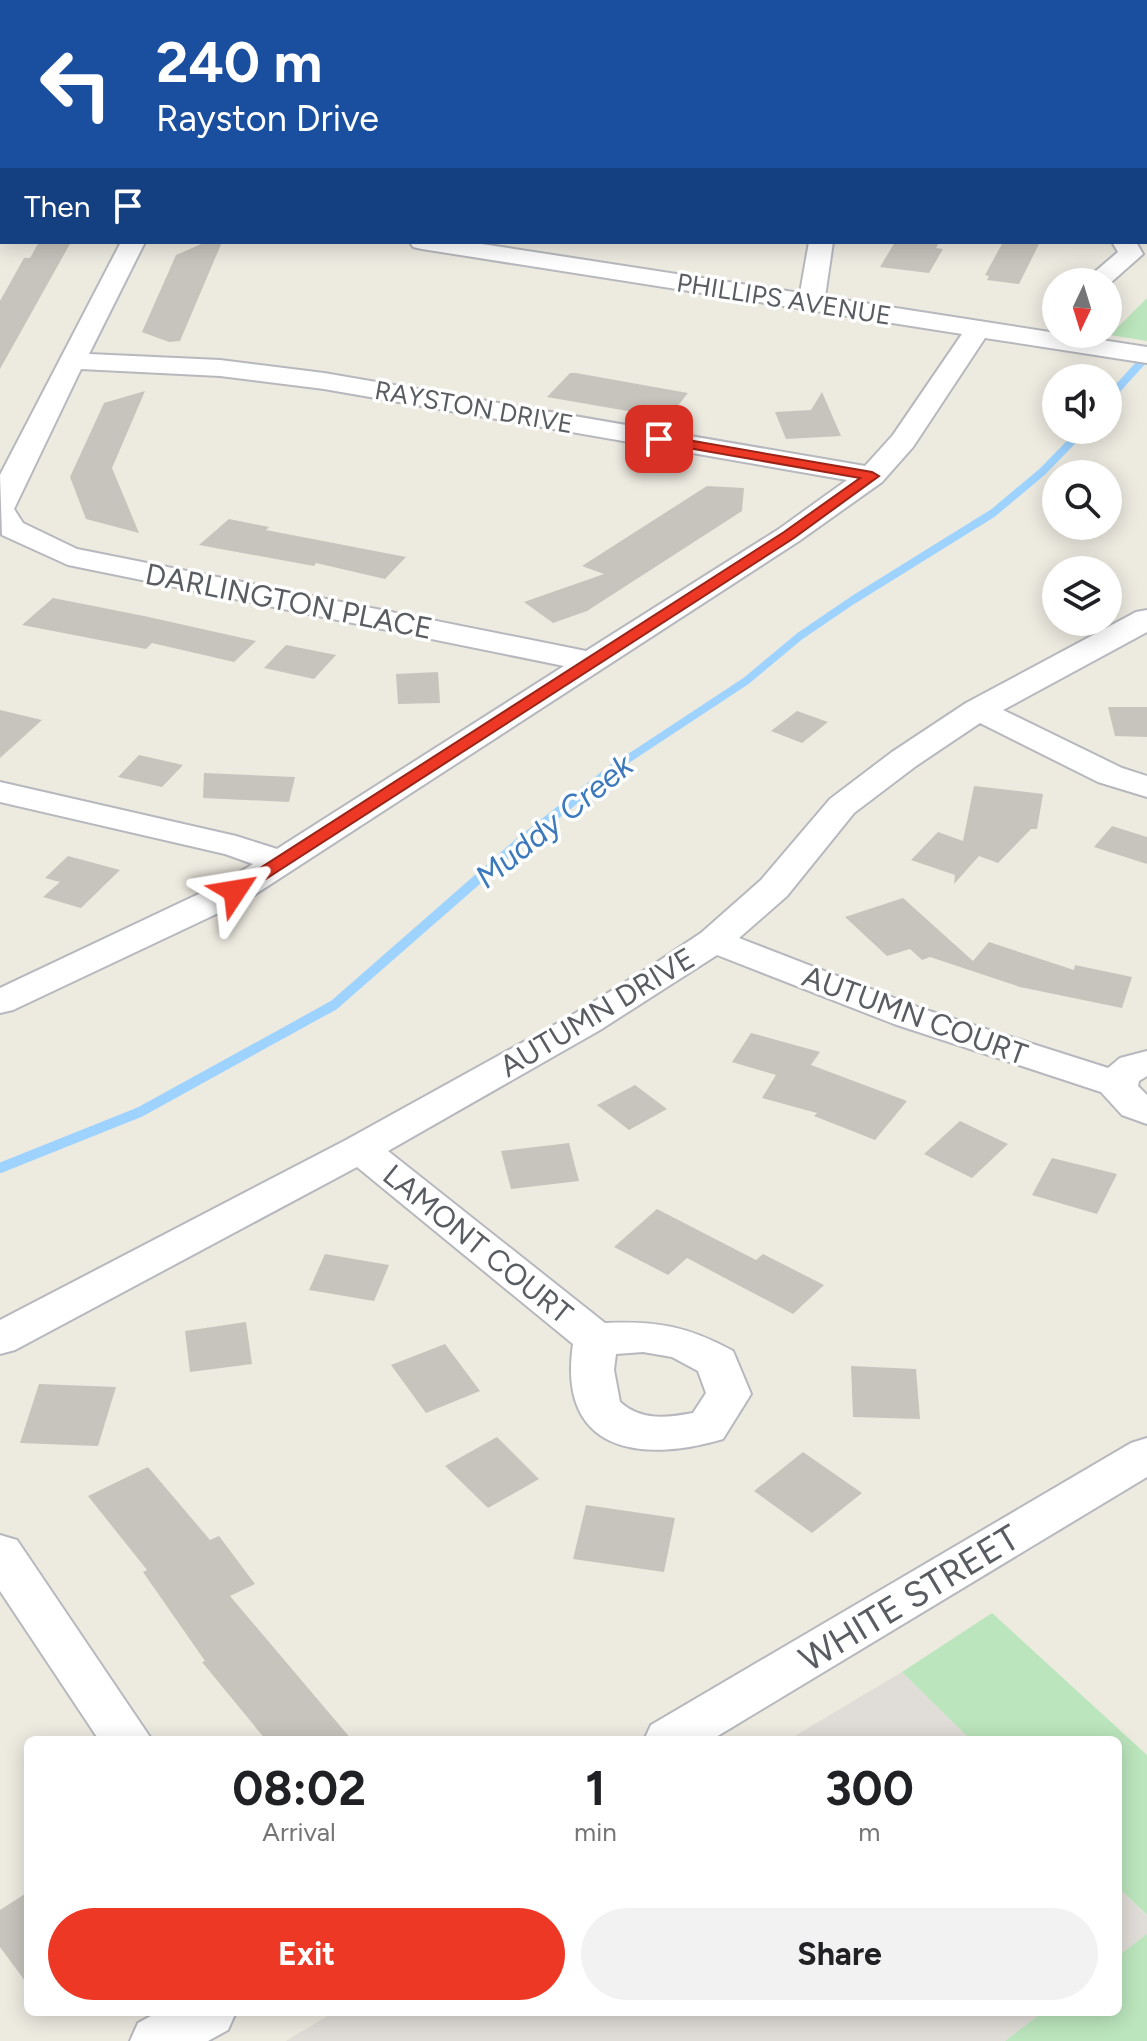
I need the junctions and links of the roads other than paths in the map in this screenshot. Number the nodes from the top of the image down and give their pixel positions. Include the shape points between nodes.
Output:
1 (132, 244) edge
2 (442, 244) edge
3 (821, 244) edge
4 (1125, 244) edge
5 (1114, 268) edge
6 (811, 303) junction
7 (1042, 326) edge
8 (978, 329) junction
9 (1029, 337) junction
10 (1147, 355) edge
11 (74, 361) junction
12 (872, 476) junction
13 (0, 510) edge
14 (1147, 619) edge
15 (592, 662) junction
16 (978, 710) junction
17 (1147, 787) edge
18 (0, 792) edge
19 (280, 862) junction
20 (714, 941) junction
21 (0, 1002) edge
22 (1132, 1074) edge
23 (1147, 1111) edge
24 (360, 1149) junction
25 (0, 1339) edge
26 (596, 1339) dead end
27 (1147, 1455) edge
28 (0, 1553) edge
29 (124, 1736) edge
30 (676, 1736) edge
31 (201, 2016) edge
32 (158, 2041) edge

1 - 11 street
2 - 6 street, PHILLIPS AVENUE
3 - 6 street
4 - 5 street via 1131,254
6 - 8 street, PHILLIPS AVENUE
7 - 9 street
8 - 9 street, PHILLIPS AVENUE
8 - 12 street via 903,441
9 - 10 street, PHILLIPS AVENUE
11 - 12 street, RAYSTON DRIVE via 220,368 324,381
11 - 13 street
12 - 15 street
13 - 15 street, DARLINGTON PLACE via 12,529 68,556
14 - 16 street, AUTUMN DRIVE
15 - 19 street
16 - 17 street via 1110,775
16 - 20 street, AUTUMN DRIVE via 842,806 774,888
18 - 19 street via 236,846
19 - 21 street via 235,891
20 - 22 street, AUTUMN COURT via 907,1016
20 - 24 street, AUTUMN DRIVE via 587,1022
22 - 23 street, AUTUMN COURT via 1127,1101
24 - 25 street, AUTUMN DRIVE
24 - 26 street, LAMONT COURT
27 - 30 street, WHITE STREET
28 - 29 street
31 - 32 street

